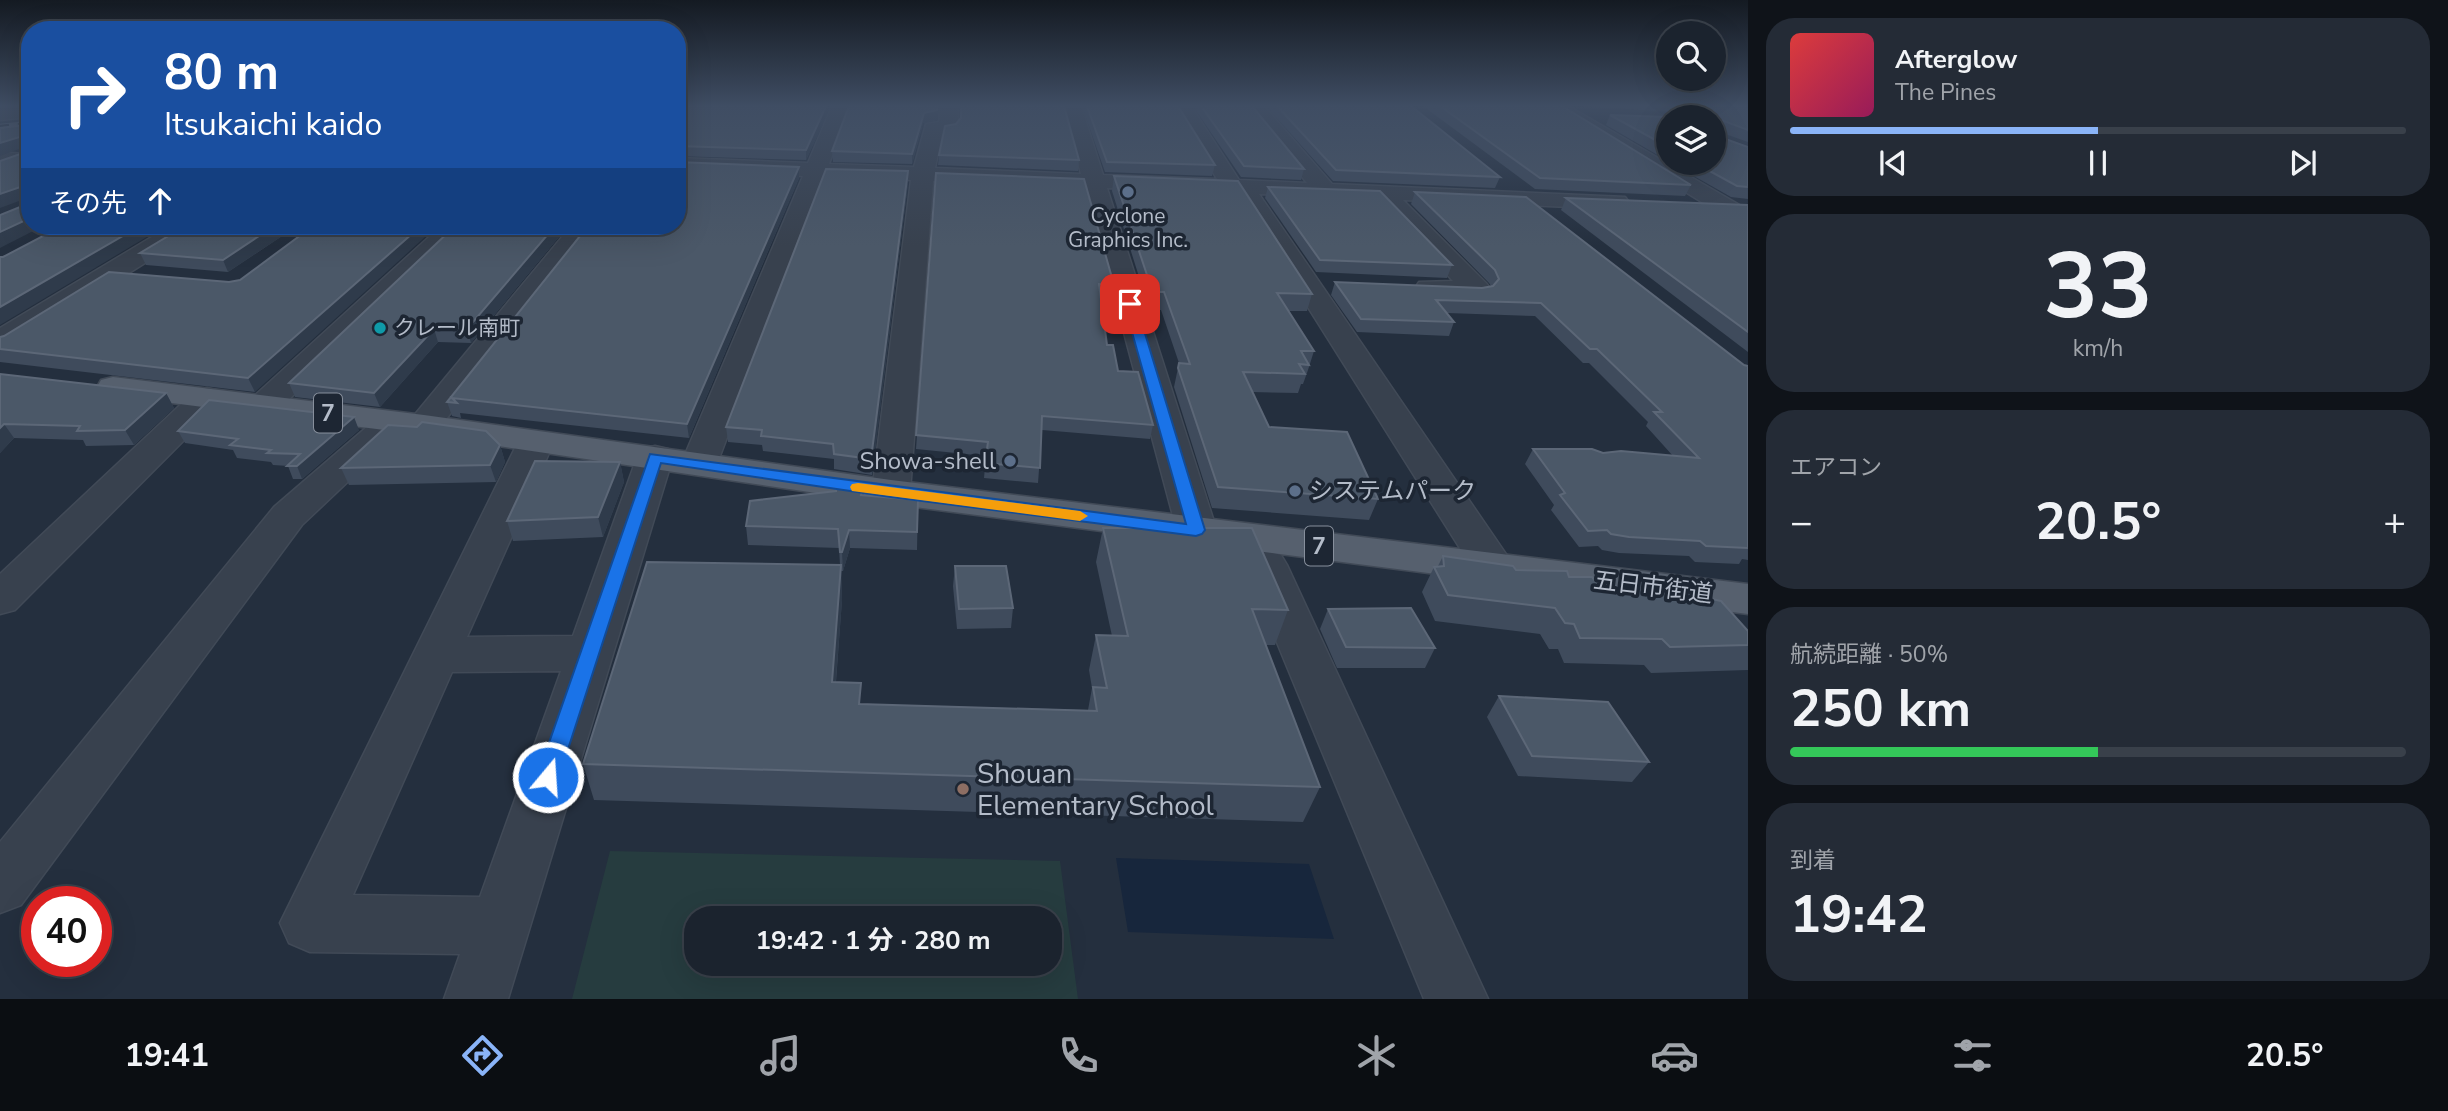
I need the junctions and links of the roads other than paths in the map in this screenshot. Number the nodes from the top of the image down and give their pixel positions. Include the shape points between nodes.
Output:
1 (824, 153) edge
2 (928, 153) edge
3 (1086, 153) edge
4 (1214, 153) edge
5 (1293, 153) edge
6 (1635, 153) edge
7 (686, 164) edge
8 (818, 170) junction
9 (1495, 173) edge
10 (923, 174) junction
11 (1094, 181) junction
12 (1238, 187) junction
13 (1325, 190) junction
14 (1383, 193) junction
15 (1527, 199) junction
16 (1633, 203) edge
17 (1673, 205) edge
18 (1737, 207) edge
19 (1748, 220) edge
20 (1560, 225) edge
21 (172, 235) edge
22 (445, 235) edge
23 (576, 235) edge
24 (109, 273) junction
25 (147, 276) edge
26 (1398, 287) edge
27 (0, 341) edge
28 (83, 384) edge
29 (207, 398) junction
30 (264, 405) junction
31 (409, 423) junction
32 (536, 442) junction
33 (677, 461) junction
34 (891, 492) junction
35 (1196, 530) junction
36 (1254, 537) junction
37 (1493, 567) junction
38 (1699, 593) joint
39 (0, 599) edge
40 (1744, 618) edge
41 (589, 653) junction
42 (436, 654) junction
43 (0, 886) edge
44 (500, 926) junction
45 (476, 999) edge
46 (1456, 999) edge

1 - 8 street
2 - 10 street
3 - 11 street
4 - 12 street
5 - 13 street
6 - 18 street
7 - 8 street
8 - 10 street
8 - 33 street via 731,389
9 - 15 street
10 - 11 street
10 - 34 street
11 - 12 street
11 - 35 street
12 - 13 street
12 - 37 street via 1320,284
13 - 14 street
14 - 15 street
14 - 26 street via 1477,290
15 - 16 street
15 - 20 street
17 - 18 street
18 - 19 street
21 - 24 street
22 - 30 street
23 - 31 street
24 - 25 street
24 - 27 street
28 - 29 main road, 7
29 - 30 main road, 7
29 - 39 street
30 - 31 main road, 7
31 - 32 main road, 7
31 - 43 street via 288,516
32 - 33 main road, 7
32 - 42 street
33 - 34 main road, 7
33 - 41 street
34 - 35 main road, 五日市街道 / 7
35 - 36 main road, 五日市街道 / 7
36 - 37 main road, 五日市街道 / 7
36 - 46 street
37 - 38 main road, 五日市街道 / 7
38 - 40 street
41 - 42 street
41 - 44 street
42 - 44 street via 310,923
44 - 45 street

